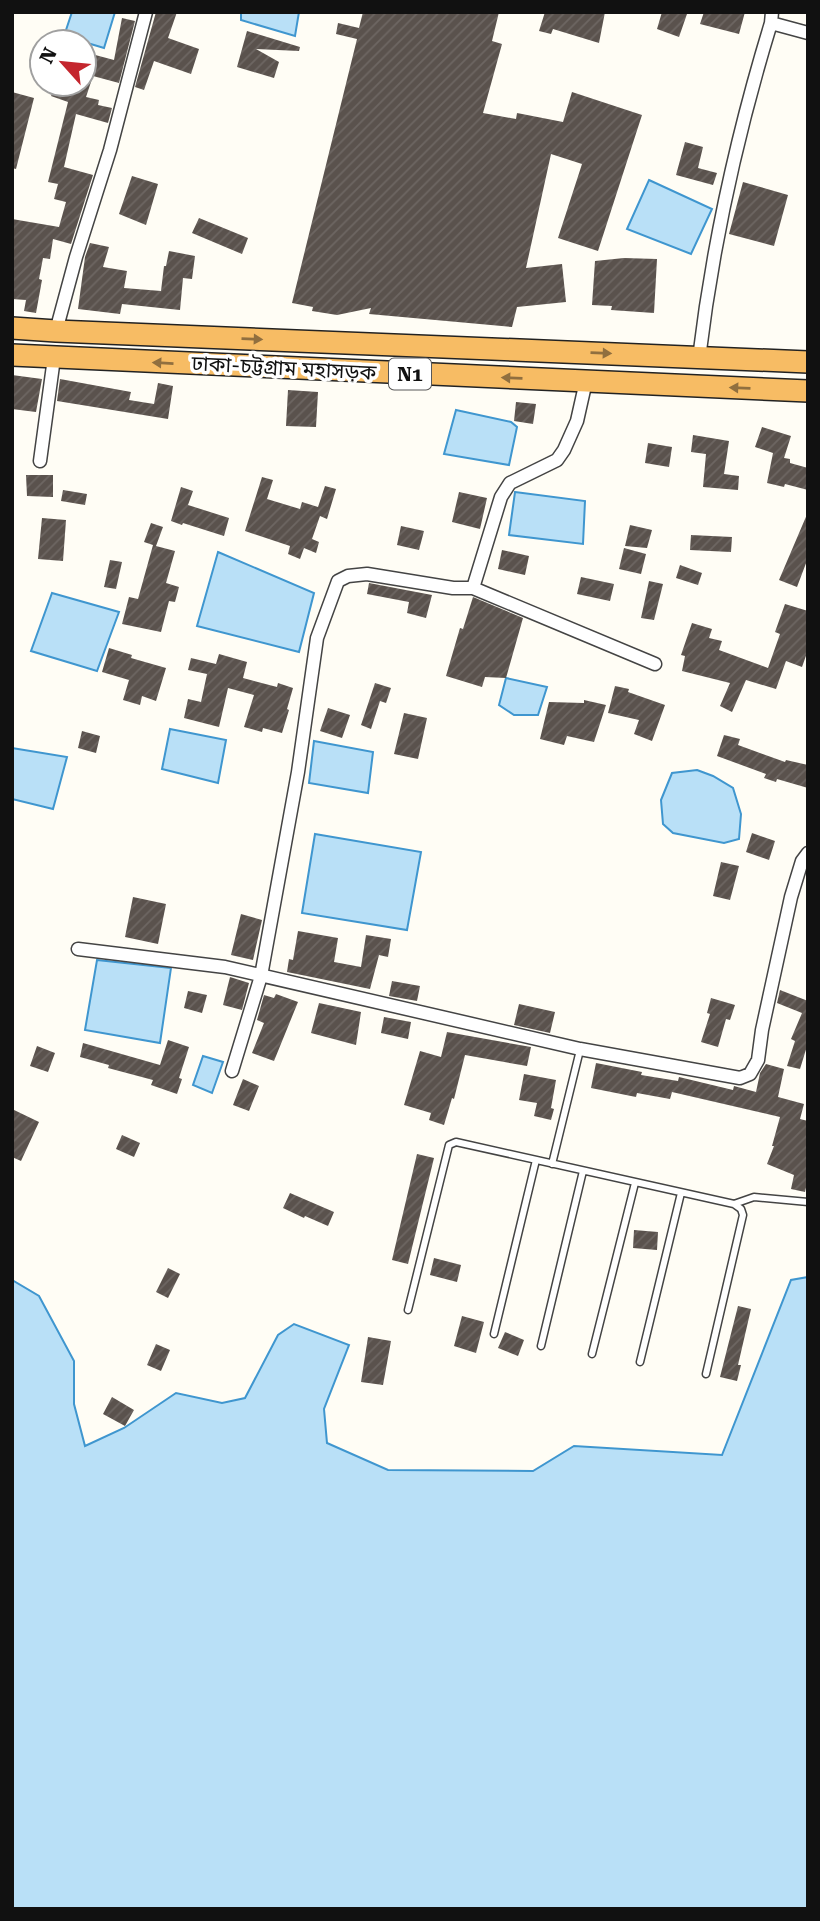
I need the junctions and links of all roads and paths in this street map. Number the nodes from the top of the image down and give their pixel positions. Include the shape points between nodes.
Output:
1 (146, 12) edge
2 (772, 18) edge
3 (808, 33) edge
4 (12, 328) edge
5 (56, 331) junction
6 (12, 355) edge
7 (54, 358) junction
8 (699, 358) junction
9 (808, 362) edge
10 (586, 381) junction
11 (808, 391) edge
12 (40, 461) dead end
13 (473, 588) junction
14 (655, 664) dead end
15 (808, 853) edge
16 (78, 949) dead end
17 (261, 976) junction
18 (580, 1049) junction
19 (232, 1071) dead end
20 (537, 1160) junction
21 (552, 1164) junction
22 (583, 1171) junction
23 (635, 1183) junction
24 (681, 1193) junction
25 (808, 1202) edge
26 (734, 1204) junction
27 (408, 1310) dead end
28 (494, 1334) dead end
29 (541, 1346) dead end
30 (592, 1354) dead end
31 (640, 1362) dead end
32 (706, 1374) dead end

1 - 5 street
2 - 3 street
2 - 8 street via 733,159
4 - 5 highway, ঢাকা-চট্টগ্রাম মহাসড়ক / N1
5 -> 8 highway, ঢাকা-চট্টগ্রাম মহাসড়ক / N1
6 - 7 highway, ঢাকা-চট্টগ্রাম মহাসড়ক / N1
10 -> 7 highway, ঢাকা-চট্টগ্রাম মহাসড়ক / N1
7 - 12 street
8 - 9 highway, ঢাকা-চট্টগ্রাম মহাসড়ক / N1
11 -> 10 highway, ঢাকা-চট্টগ্রাম মহাসড়ক / N1
10 - 13 street via 578,421 564,450 556,460 510,483 501,497
13 - 14 street
13 - 17 street via 367,574 338,581 317,638
15 - 18 street via 791,897 758,1060 750,1074 740,1079 719,1076
16 - 17 street via 225,967
17 - 18 street
17 - 19 street
18 - 21 lane
20 - 21 lane
20 - 27 lane via 456,1142 449,1145
20 - 28 lane
21 - 22 lane
22 - 23 lane
22 - 29 lane
23 - 24 lane
23 - 30 lane
24 - 26 lane
24 - 31 lane
25 - 26 lane via 754,1197
26 - 32 lane via 743,1215

